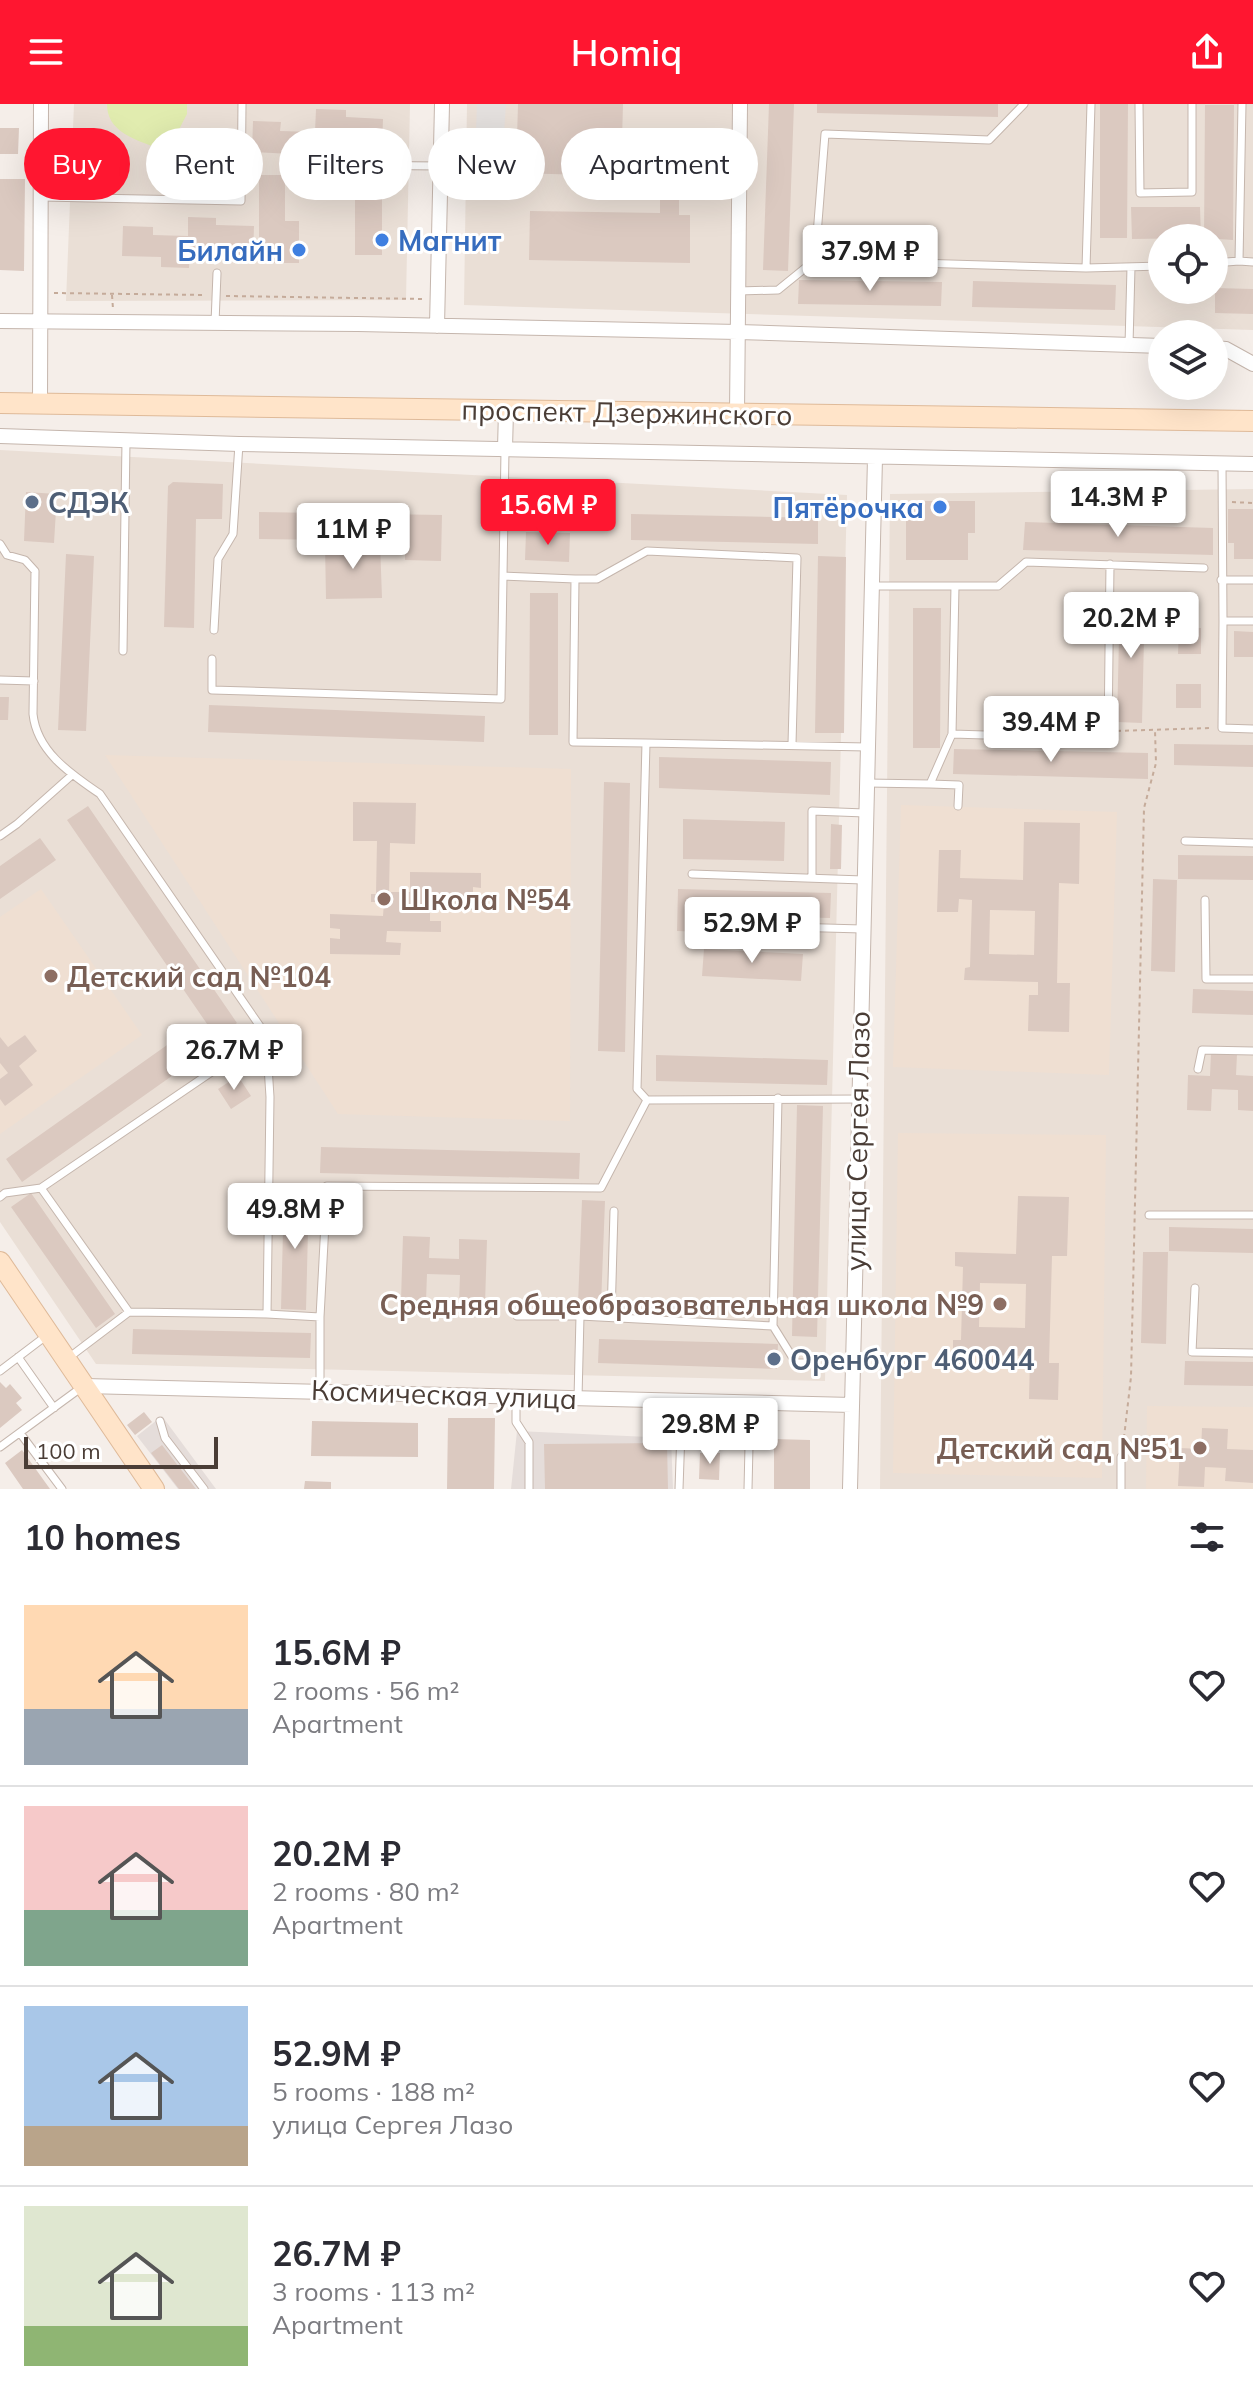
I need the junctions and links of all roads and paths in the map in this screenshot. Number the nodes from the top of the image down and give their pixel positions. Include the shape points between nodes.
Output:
1 (41, 104) edge
2 (242, 104) edge
3 (442, 104) edge
4 (740, 104) edge
5 (1024, 104) edge
6 (1091, 104) edge
7 (1139, 104) edge
8 (1192, 104) edge
9 (1242, 104) edge
10 (41, 128) edge
11 (441, 128) edge
12 (130, 199) edge
13 (42, 200) edge
14 (439, 200) edge
15 (815, 260) junction
16 (1239, 261) junction
17 (1228, 262) edge
18 (1253, 262) edge
19 (1148, 266) edge
20 (1131, 267) junction
21 (1086, 268) junction
22 (217, 273) dead end
23 (738, 291) junction
24 (41, 293) junction
25 (217, 295) junction
26 (437, 299) junction
27 (0, 321) edge
28 (40, 323) junction
29 (215, 323) junction
30 (437, 326) junction
31 (738, 332) junction
32 (1129, 345) junction
33 (1148, 346) edge
34 (1228, 350) edge
35 (1253, 364) edge
36 (0, 403) edge
37 (40, 404) junction
38 (506, 411) junction
39 (737, 413) junction
40 (1253, 421) edge
41 (0, 438) edge
42 (126, 441) junction
43 (239, 444) junction
44 (505, 448) junction
45 (875, 458) junction
46 (1222, 464) junction
47 (1253, 464) edge
48 (1223, 502) junction
49 (1253, 503) edge
50 (0, 544) edge
51 (1110, 564) junction
52 (1204, 568) dead end
53 (503, 576) junction
54 (575, 579) junction
55 (1221, 580) junction
56 (1253, 580) edge
57 (871, 586) junction
58 (955, 586) junction
59 (1223, 621) junction
60 (1253, 621) edge
61 (214, 630) dead end
62 (123, 651) dead end
63 (212, 659) dead end
64 (0, 680) edge
65 (34, 681) junction
66 (1222, 728) junction
67 (1253, 729) edge
68 (1155, 730) junction
69 (1108, 731) junction
70 (952, 734) junction
71 (646, 743) junction
72 (792, 744) junction
73 (867, 747) junction
74 (72, 775) junction
75 (866, 783) junction
76 (930, 784) junction
77 (958, 806) dead end
78 (865, 813) junction
79 (0, 836) edge
80 (1185, 841) dead end
81 (1253, 843) edge
82 (692, 874) dead end
83 (812, 877) junction
84 (863, 880) junction
85 (1205, 900) dead end
86 (711, 925) dead end
87 (862, 929) junction
88 (1253, 979) edge
89 (266, 1035) junction
90 (1253, 1051) edge
91 (1198, 1069) dead end
92 (778, 1098) junction
93 (859, 1099) junction
94 (647, 1100) junction
95 (41, 1188) junction
96 (0, 1197) edge
97 (614, 1211) dead end
98 (1149, 1215) dead end
99 (1253, 1215) edge
100 (0, 1262) edge
101 (1195, 1288) dead end
102 (129, 1312) junction
103 (267, 1314) junction
104 (517, 1316) dead end
105 (580, 1316) junction
106 (320, 1317) junction
107 (611, 1317) junction
108 (773, 1326) junction
109 (49, 1334) junction
110 (1253, 1353) edge
111 (18, 1357) junction
112 (67, 1360) junction
113 (813, 1363) dead end
114 (0, 1371) edge
115 (85, 1386) junction
116 (320, 1391) junction
117 (516, 1396) junction
118 (578, 1398) junction
119 (682, 1401) junction
120 (750, 1403) junction
121 (852, 1405) junction
122 (54, 1408) junction
123 (160, 1421) dead end
124 (20, 1433) junction
125 (0, 1447) edge
126 (1121, 1457) joint
127 (62, 1489) edge
128 (154, 1489) edge
129 (204, 1489) edge
130 (529, 1489) edge
131 (679, 1489) edge
132 (748, 1489) edge
133 (850, 1489) edge
134 (1121, 1489) edge

1 - 10 street
2 - 12 lane via 241,201
3 - 11 street
4 - 23 street
5 - 15 lane via 989,140 825,134
6 - 21 lane
7 - 8 lane via 1140,193 1192,192
9 - 16 lane
13 - 24 street
14 - 26 street
15 - 21 lane
15 - 23 lane via 778,290
16 - 17 lane
16 - 18 lane
19 - 20 lane
20 - 21 lane
20 - 32 lane
22 - 25 lane
23 - 31 street
24 - 25 path
24 - 28 street
25 - 26 path
25 - 29 lane
26 - 30 street
27 - 28 street
28 - 29 street
28 - 37 street
29 - 30 street
30 - 31 street
31 - 32 street
31 - 39 street
32 - 33 street
34 - 35 street
36 - 37 main road, проспект Дзержинского
37 - 38 main road, проспект Дзержинского
38 - 39 main road, проспект Дзержинского
38 - 44 street
39 - 40 main road, проспект Дзержинского
41 - 42 street
42 - 43 street
42 - 62 lane
43 - 44 street
43 - 61 lane via 233,534 218,559
44 - 45 street
44 - 53 lane
45 - 46 street
45 - 57 street, улица Сергея Лазо
46 - 47 street
46 - 48 lane
48 - 49 path
48 - 55 lane
50 - 65 lane via 7,555 25,560 35,571
51 - 52 lane
51 - 58 lane via 1026,562 998,586
51 - 69 lane
53 - 54 lane
53 - 63 lane via 501,699 212,690
54 - 71 lane via 573,742
54 - 72 lane via 597,579 647,551 797,558
55 - 56 lane
55 - 59 lane
57 - 58 lane
57 - 73 street, улица Сергея Лазо
58 - 70 lane
59 - 60 lane
59 - 66 lane
64 - 65 lane
65 - 74 lane via 35,728
66 - 67 lane
66 - 68 path
68 - 69 path
68 - 126 path via 1156,763 1144,808 1131,1377
69 - 70 lane via 1108,739
70 - 76 lane
71 - 72 lane
71 - 94 lane via 637,1089
72 - 73 lane
73 - 75 street, улица Сергея Лазо
74 - 79 lane
74 - 89 lane via 100,794
75 - 76 lane
75 - 78 street, улица Сергея Лазо
76 - 77 lane via 959,785
78 - 83 lane via 812,811
78 - 84 street, улица Сергея Лазо
80 - 81 lane
82 - 83 lane
83 - 84 lane
84 - 87 street, улица Сергея Лазо
85 - 88 lane via 1206,979
86 - 87 lane
87 - 93 street, улица Сергея Лазо
89 - 95 lane
89 - 103 lane
90 - 91 lane via 1202,1050
92 - 93 lane
92 - 94 lane
92 - 108 lane
93 - 121 street, улица Сергея Лазо
94 - 106 lane via 601,1188 327,1186
95 - 96 lane
95 - 102 lane
97 - 107 lane
98 - 99 lane
100 - 109 main road
101 - 110 lane via 1192,1352
102 - 103 lane
102 - 112 lane
103 - 106 lane
104 - 105 lane
105 - 107 lane
105 - 118 lane
106 - 116 lane
107 - 108 lane
108 - 113 lane via 796,1363
109 - 111 lane
109 - 112 main road
111 - 114 lane
111 - 122 lane
112 - 115 main road
115 - 116 street, Космическая улица
115 - 122 lane
115 - 128 main road
116 - 117 street, Космическая улица
117 - 118 street, Космическая улица
117 - 130 lane via 516,1422 529,1442
118 - 119 street, Космическая улица
119 - 120 street, Космическая улица
119 - 131 lane
120 - 121 street, Космическая улица
120 - 132 lane
121 - 133 street, улица Сергея Лазо
122 - 124 lane
123 - 129 lane via 165,1438
124 - 125 lane
124 - 127 lane
126 - 134 lane

